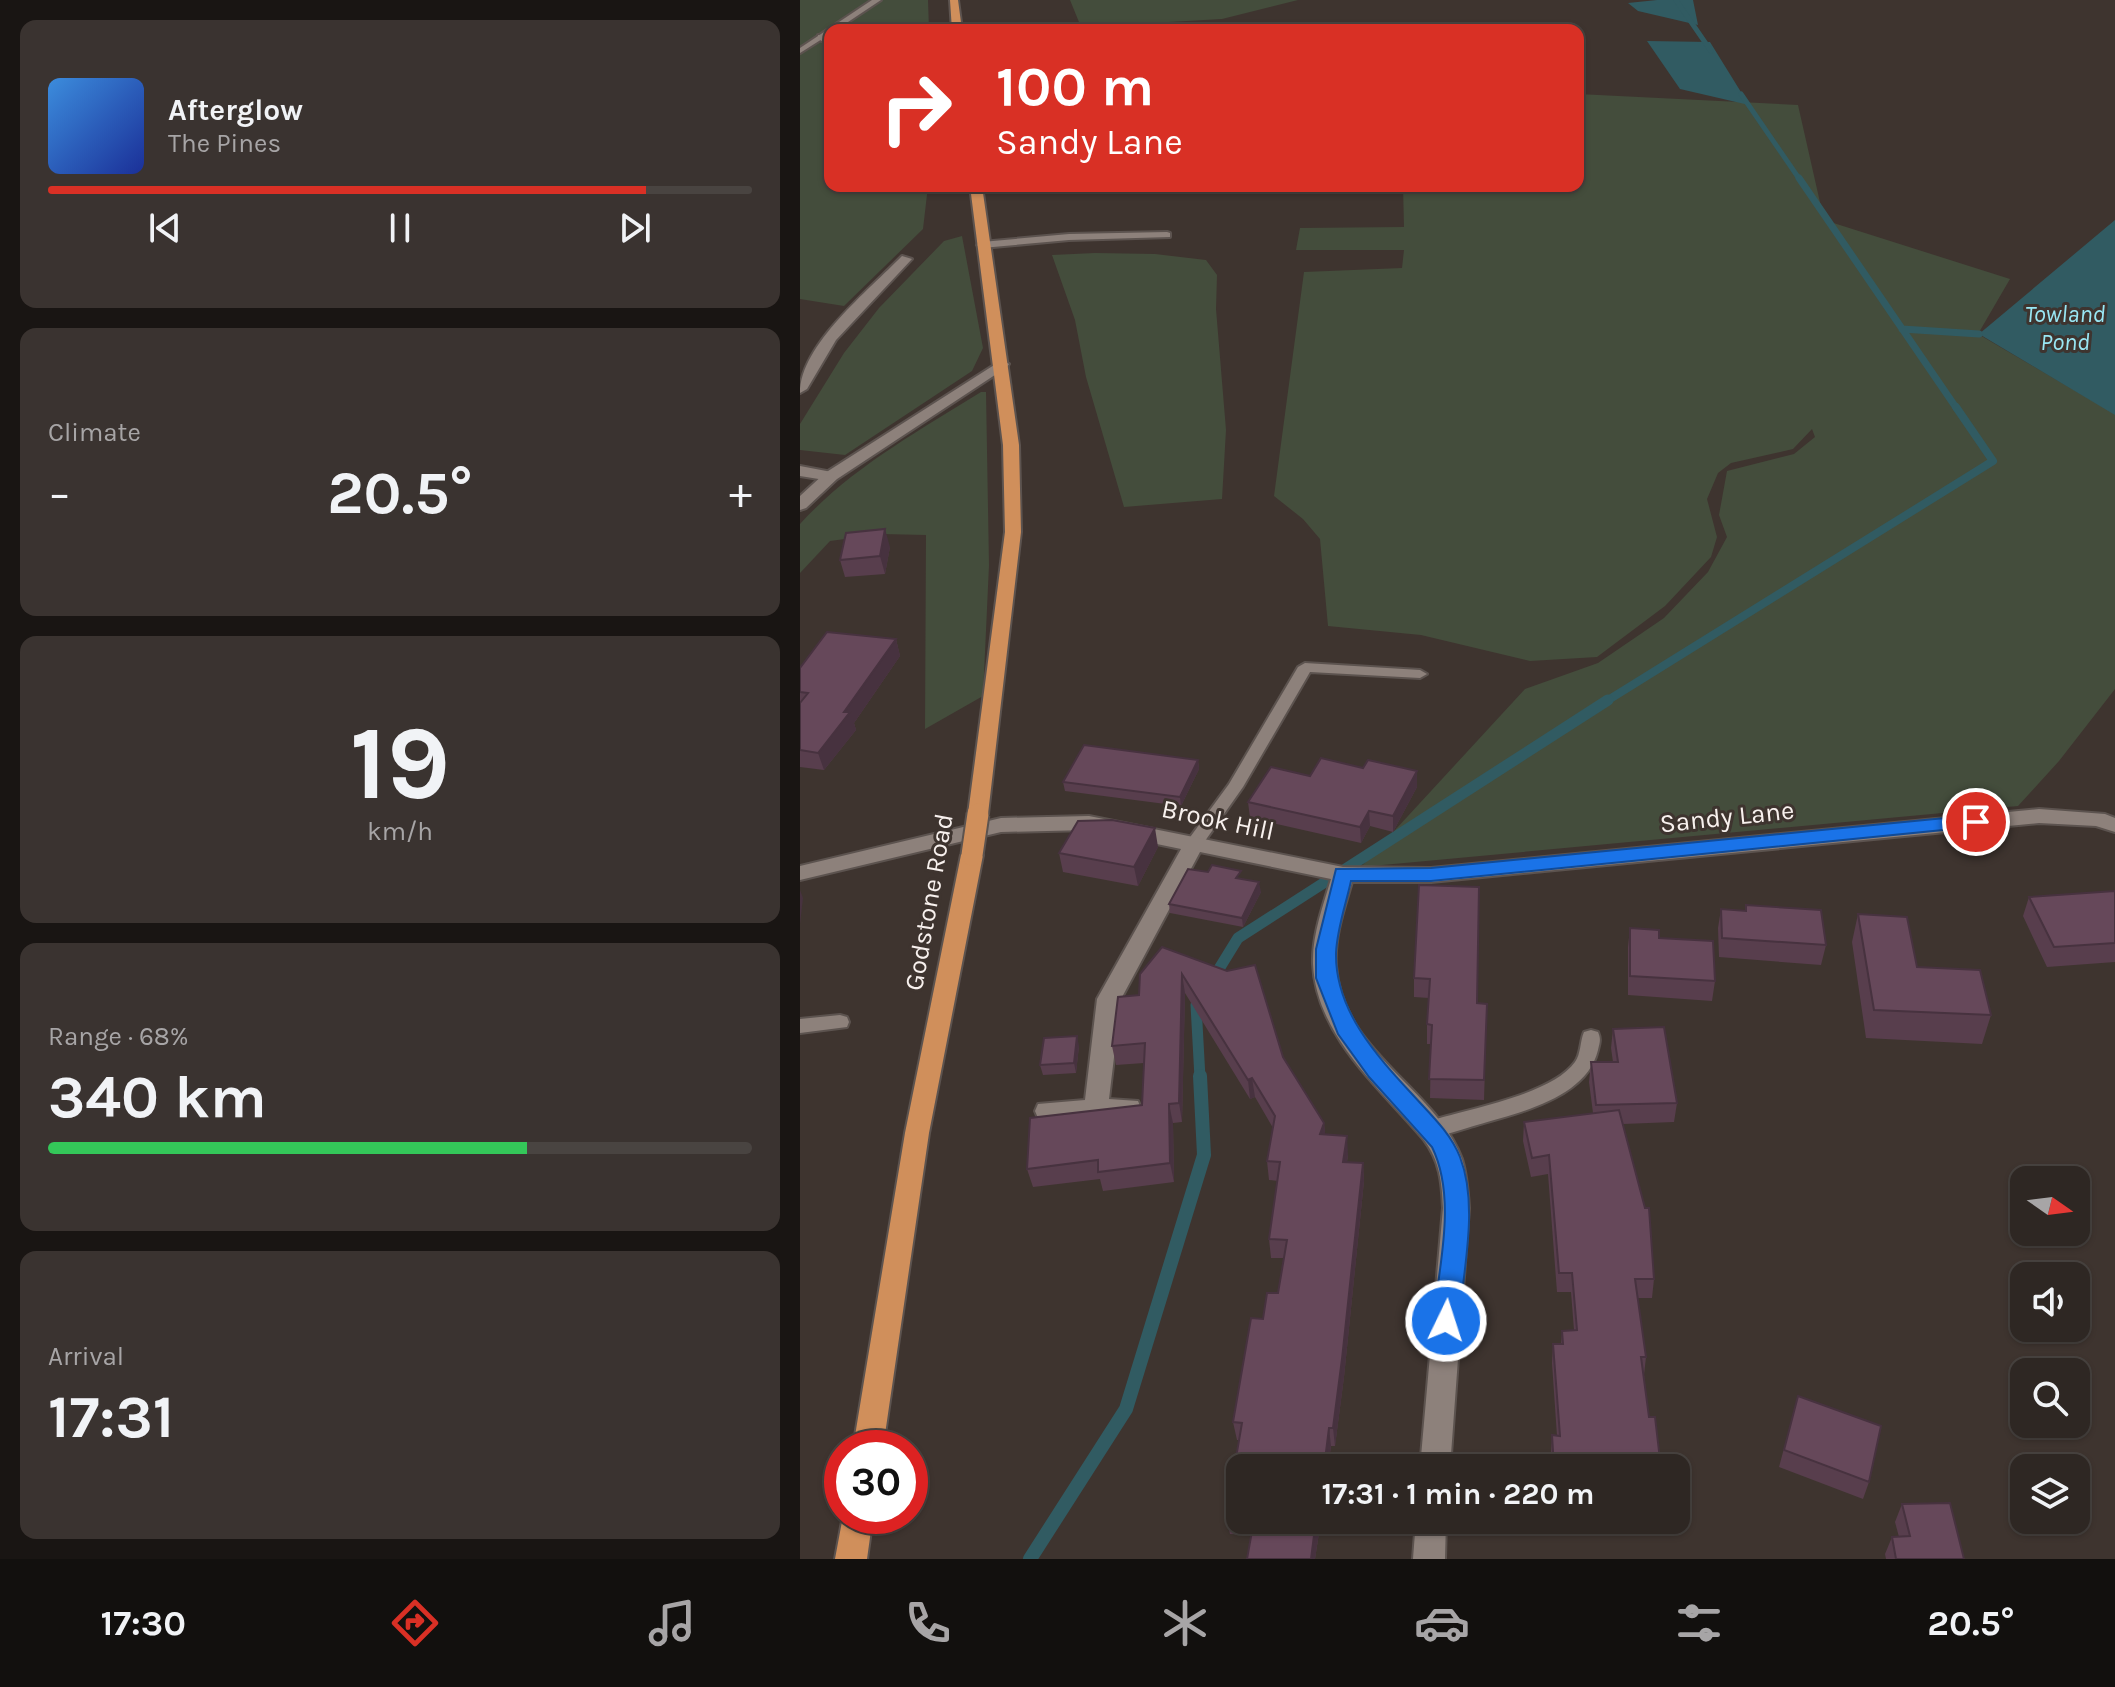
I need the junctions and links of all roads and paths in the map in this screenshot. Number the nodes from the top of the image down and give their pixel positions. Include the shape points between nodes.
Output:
1 (877, 0) edge
2 (954, 0) edge
3 (843, 24) edge
4 (956, 24) edge
5 (824, 37) edge
6 (800, 51) edge
7 (977, 192) edge
8 (1167, 235) dead end
9 (982, 245) junction
10 (906, 259) dead end
11 (1002, 364) junction
12 (800, 389) edge
13 (800, 471) edge
14 (831, 476) junction
15 (800, 505) edge
16 (1420, 674) dead end
17 (2115, 825) edge
18 (1194, 844) junction
19 (800, 873) edge
20 (1343, 874) junction
21 (840, 1022) dead end
22 (800, 1026) edge
23 (1591, 1037) dead end
24 (1129, 1108) edge
25 (1096, 1109) junction
26 (1047, 1111) dead end
27 (1430, 1129) junction
28 (871, 1430) edge
29 (1436, 1454) edge
30 (855, 1534) edge
31 (1430, 1534) edge
32 (851, 1559) edge
33 (1429, 1559) edge

1 - 3 lane
2 - 4 main road
5 - 6 lane
7 - 9 main road, Godstone Road
8 - 9 lane
9 - 11 main road, Godstone Road
10 - 12 street via 830,338
11 - 14 street
11 - 28 main road, Godstone Road, bridge via 1013,532 972,855 917,1133
13 - 14 street
14 - 15 street
16 - 18 lane via 1305,667 1235,787
17 - 20 street, Sandy Lane via 2039,816 1446,873
18 - 19 street, Brook Hill via 1116,826 1001,825
18 - 20 street, Brook Hill
18 - 25 street via 1109,999
20 - 27 street via 1328,936 1326,978 1346,1028
21 - 22 lane
23 - 27 lane via 1582,1067 1550,1089 1479,1118
24 - 25 street
25 - 26 street
27 - 29 street via 1449,1160 1456,1208
30 - 32 main road
31 - 33 street

